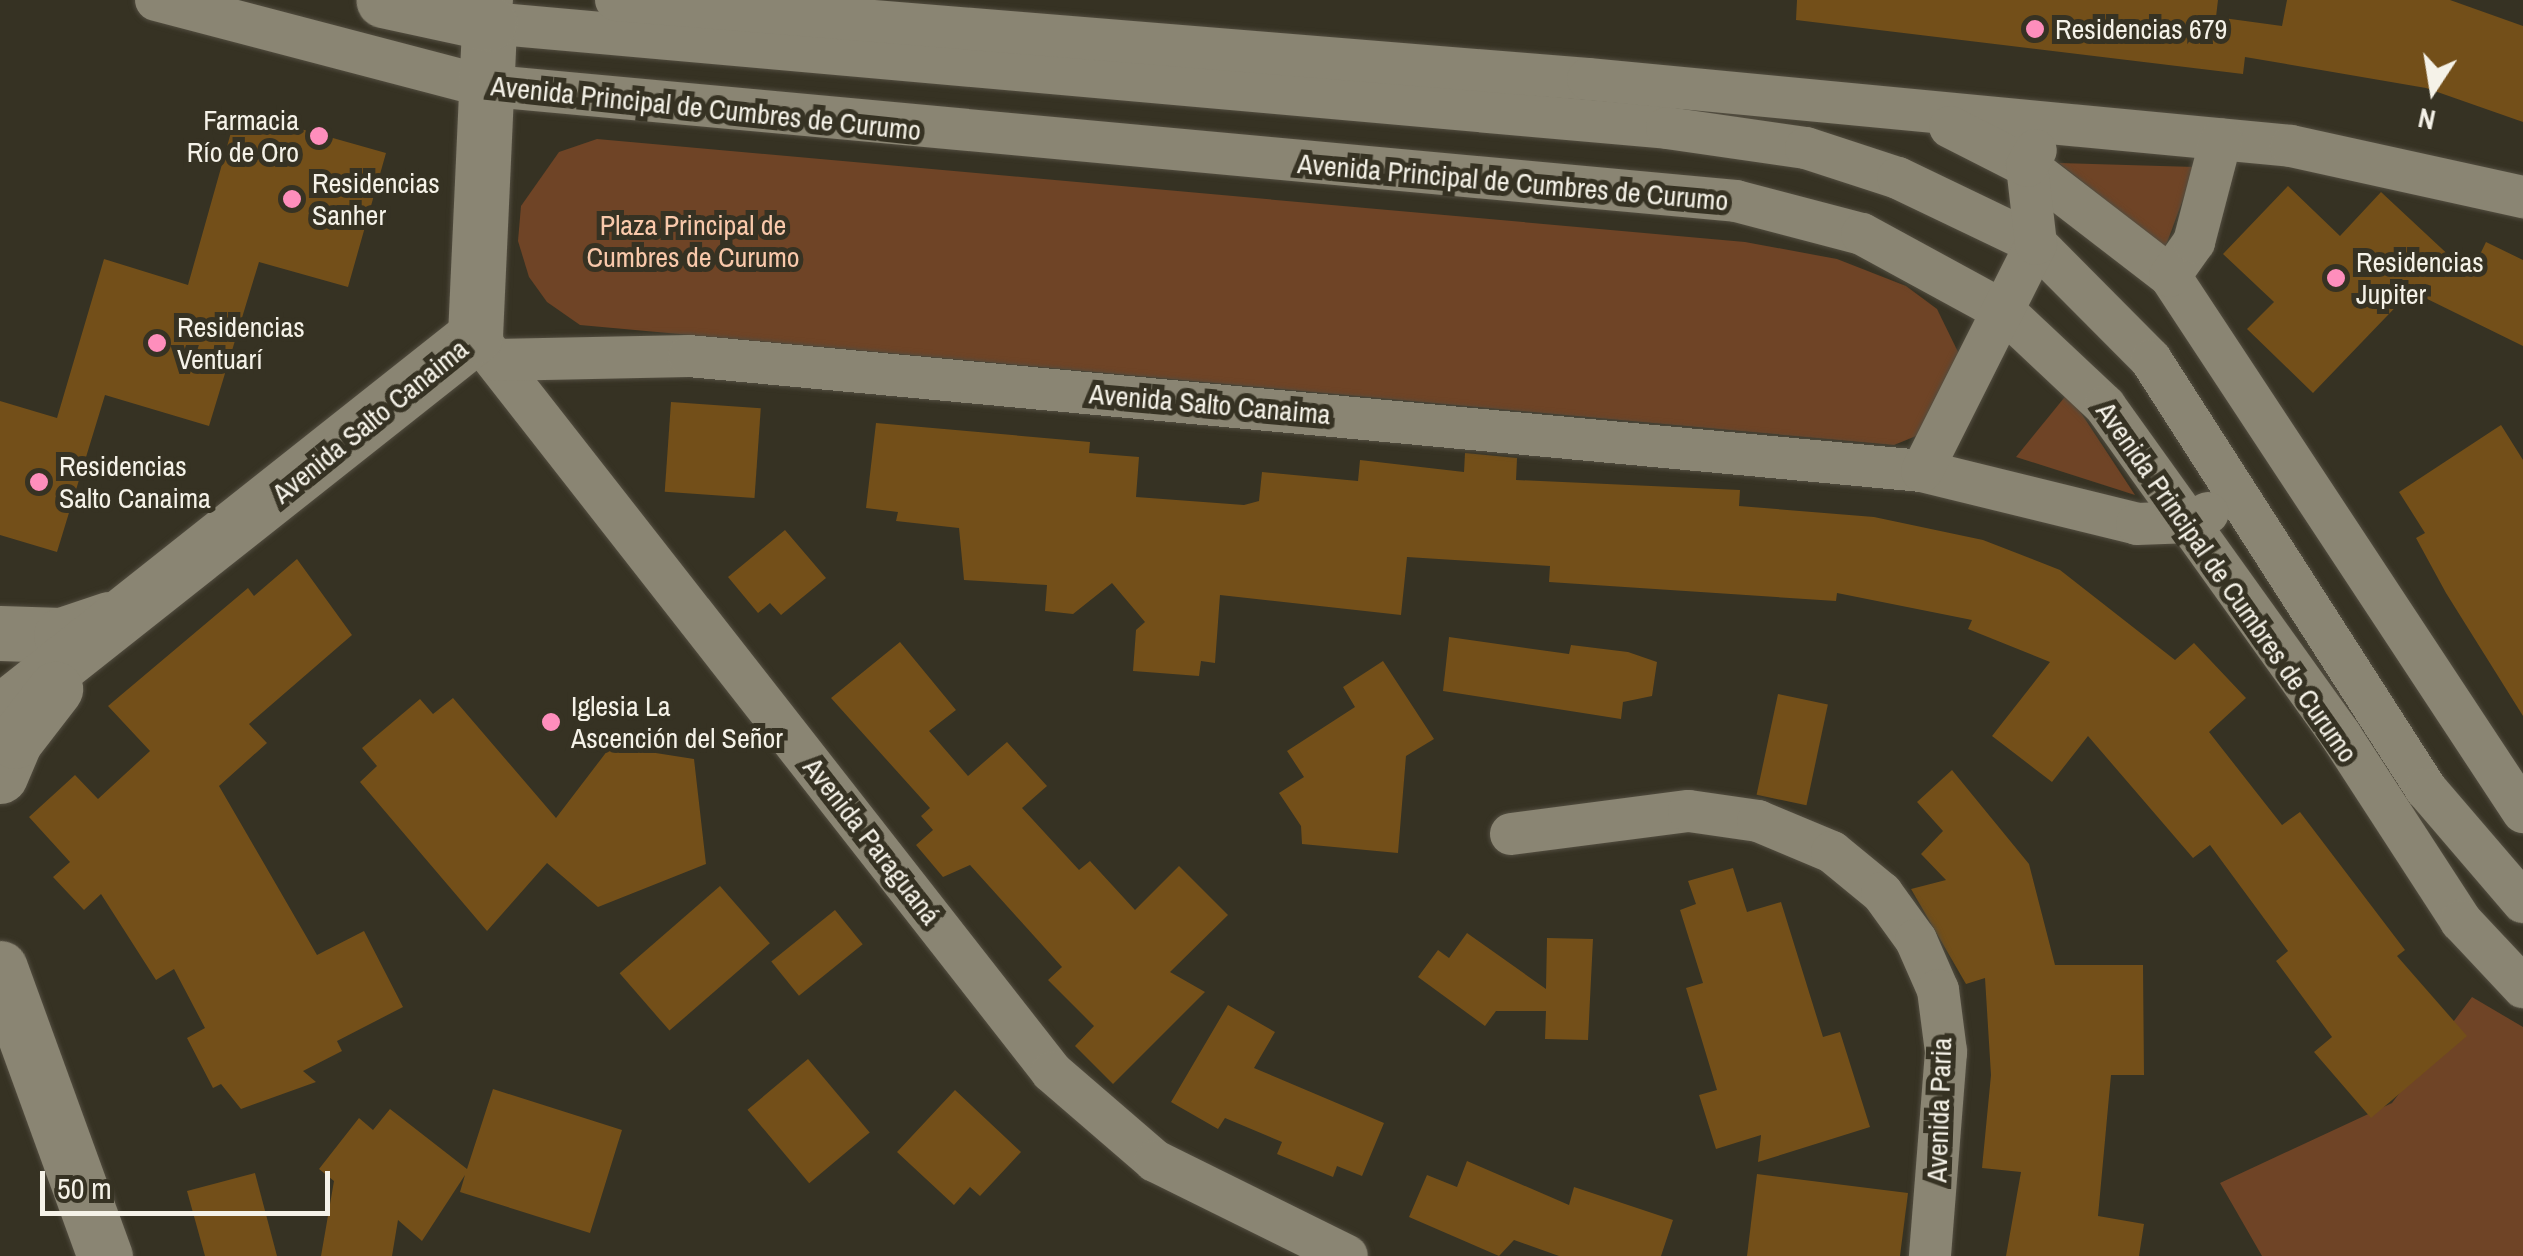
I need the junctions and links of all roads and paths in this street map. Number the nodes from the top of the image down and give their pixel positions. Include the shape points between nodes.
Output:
1 (156, 0) edge
2 (383, 0) edge
3 (616, 0) edge
4 (491, 12) edge
5 (481, 85) junction
6 (1898, 110) junction
7 (2050, 124) junction
8 (2221, 139) junction
9 (2028, 166) junction
10 (2523, 197) edge
11 (2036, 244) junction
12 (2170, 276) junction
13 (2005, 312) junction
14 (486, 348) junction
15 (1922, 471) junction
16 (2238, 495) junction
17 (2191, 522) junction
18 (140, 608) junction
19 (0, 633) edge
20 (0, 712) edge
21 (0, 776) edge
22 (2523, 812) edge
23 (1511, 834) dead end
24 (2523, 902) edge
25 (0, 968) edge
26 (2523, 987) edge
27 (105, 1256) edge
28 (1347, 1256) edge
29 (1930, 1256) edge

1 - 5 street, Avenida Principal de Cumbres de Curumo
2 - 4 main road, Avenida Principal de Cumbres de Curumo
3 - 6 street
4 - 5 main road, Avenida Salto Canaima
4 - 11 street, Avenida Principal de Cumbres de Curumo via 1740,136 1898,178
5 - 13 street, Avenida Principal de Cumbres de Curumo via 1769,206 1862,234
5 - 14 main road, Avenida Salto Canaima
6 - 7 street
6 - 9 street via 1989,140
7 - 8 street
7 - 9 street
8 - 10 street via 2371,158
8 - 12 street via 2194,242
9 - 11 street
9 - 12 street
11 - 13 street
11 - 16 street, Avenida Principal de Cumbres de Curumo via 2150,360
12 - 22 street
13 - 15 street
13 - 17 street, Avenida Principal de Cumbres de Curumo via 2105,406
14 - 15 street, Avenida Salto Canaima via 689,356
14 - 18 main road, Avenida Salto Canaima
14 - 28 street, Avenida Paraguaná via 1052,1072 1155,1161
15 - 17 street, Avenida Salto Canaima via 2137,524
16 - 17 street, Avenida Salto Canaima
16 - 24 street, Avenida Principal de Cumbres de Curumo via 2426,788
17 - 26 street, Avenida Principal de Cumbres de Curumo via 2461,922
18 - 19 main road via 61,635
18 - 20 main road, Avenida Salto Canaima
18 - 21 main road via 43,700
23 - 29 street, Avenida Paria via 1690,811 1758,821 1832,852 1882,893 1916,940 1938,990 1946,1052
25 - 27 main road

